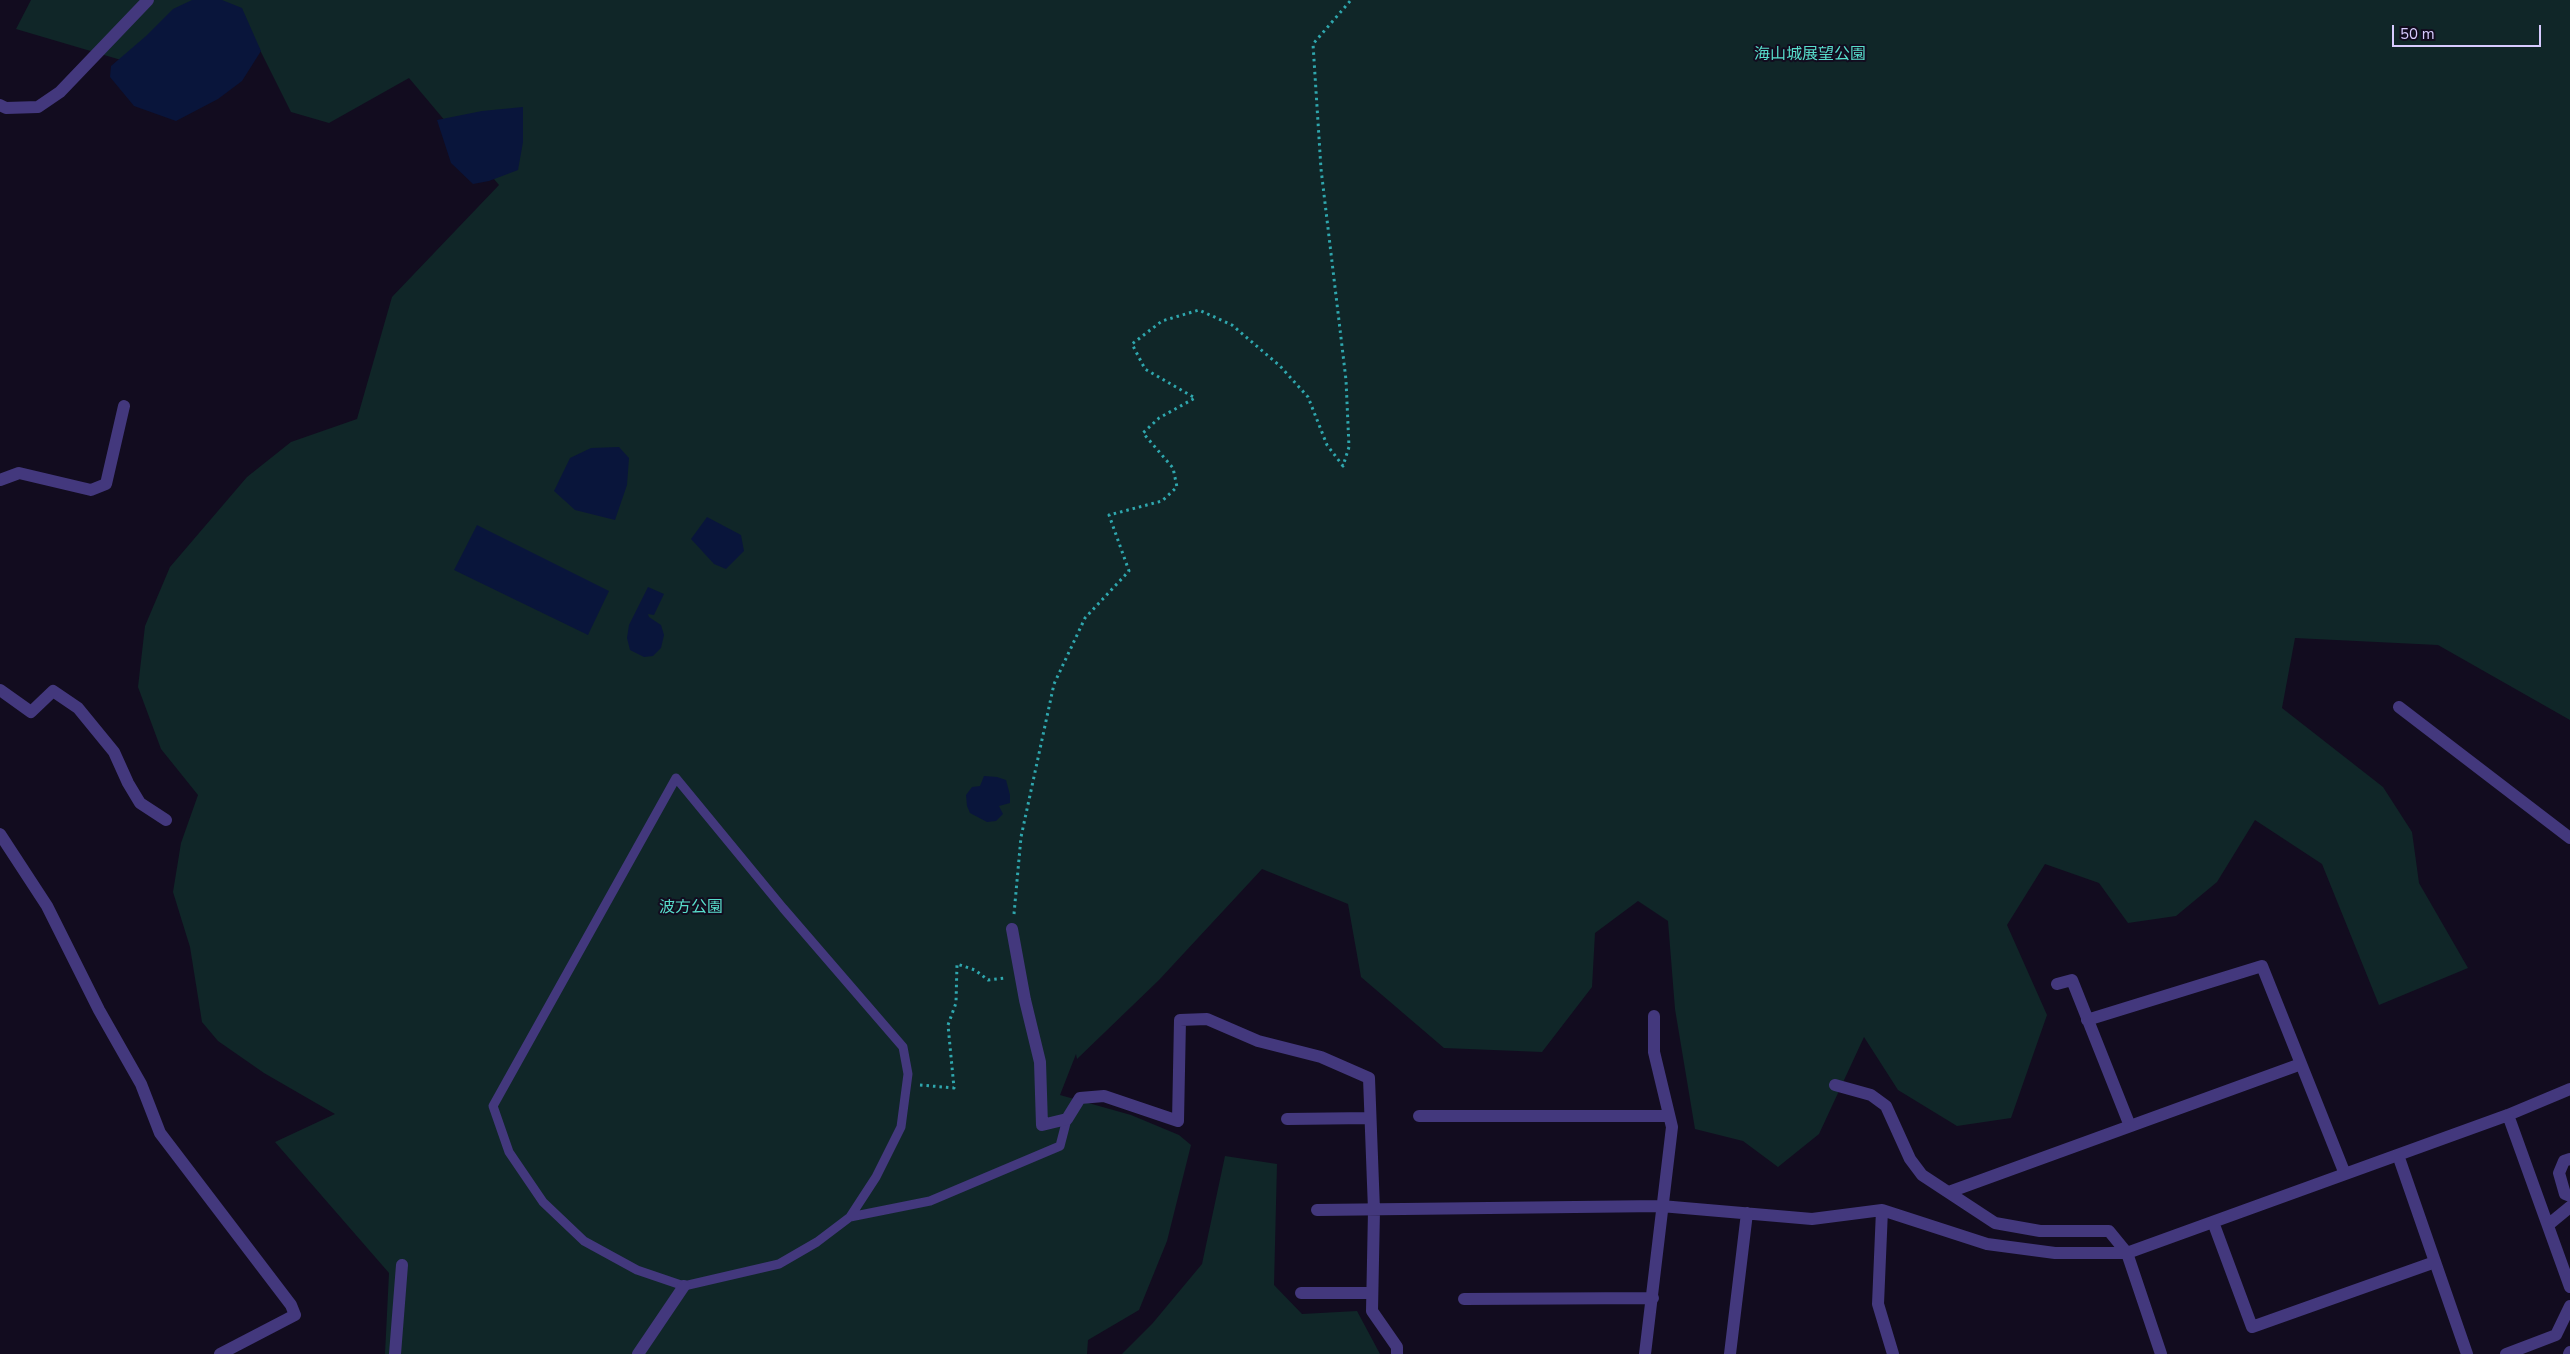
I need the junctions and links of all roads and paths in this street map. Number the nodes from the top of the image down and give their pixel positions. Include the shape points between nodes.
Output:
1 (148, 0) edge
2 (1351, 0) edge
3 (0, 105) edge
4 (124, 406) dead end
5 (0, 480) edge
6 (0, 690) edge
7 (2398, 706) dead end
8 (166, 820) dead end
9 (0, 834) edge
10 (2570, 838) edge
11 (1012, 929) joint
12 (1020, 976) junction
13 (2058, 984) dead end
14 (1654, 1016) dead end
15 (2087, 1020) junction
16 (2301, 1064) junction
17 (918, 1085) dead end
18 (1835, 1085) dead end
19 (2570, 1089) edge
20 (2508, 1114) junction
21 (1419, 1116) dead end
22 (1669, 1116) junction
23 (1370, 1118) junction
24 (1067, 1119) junction
25 (1287, 1119) dead end
26 (2130, 1126) junction
27 (2398, 1155) junction
28 (2570, 1159) edge
29 (2345, 1174) junction
30 (1949, 1192) junction
31 (2570, 1196) edge
32 (1661, 1206) junction
33 (2570, 1207) edge
34 (1317, 1210) dead end
35 (1374, 1210) junction
36 (1882, 1210) junction
37 (1747, 1213) junction
38 (850, 1217) junction
39 (2213, 1222) junction
40 (2548, 1225) junction
41 (2127, 1253) junction
42 (2435, 1262) junction
43 (402, 1265) dead end
44 (684, 1286) junction
45 (2570, 1287) edge
46 (1301, 1293) dead end
47 (1372, 1293) junction
48 (1653, 1298) junction
49 (1464, 1299) dead end
50 (2570, 1306) edge
51 (220, 1354) edge
52 (395, 1354) edge
53 (638, 1354) edge
54 (1397, 1354) edge
55 (1645, 1354) edge
56 (1730, 1354) edge
57 (1893, 1354) edge
58 (2161, 1354) edge
59 (2467, 1354) edge
60 (2506, 1354) edge

1 - 3 street via 60,92 38,107 6,108
2 - 11 path via 1313,44 1321,169 1346,380 1349,447 1343,466 1327,445 1308,397 1280,366 1232,325 1199,310 1162,320 1132,344 1145,369 1194,398 1159,418 1143,433 1173,468 1177,487 1162,501 1109,515 1129,571 1085,618 1054,684 1021,837
4 - 5 street via 106,484 91,490 19,473
6 - 8 street via 30,712 53,691 78,708 114,752 140,802
7 - 10 street
9 - 51 street via 48,906 99,1010 141,1084 160,1133 291,1305 295,1315
11 - 12 street
12 - 17 path via 988,980 975,970 957,964 956,1003 948,1025 954,1088
12 - 24 street via 1040,1062 1042,1125
13 - 15 street via 2072,980
14 - 22 street via 1654,1052
15 - 16 street via 2262,966
15 - 26 street
16 - 26 street
16 - 29 street
18 - 30 street via 1871,1096 1886,1106 1910,1159 1922,1175
19 - 20 street
20 - 27 street
20 - 40 street
21 - 22 street
22 - 32 street via 1672,1127
23 - 24 street via 1369,1078 1322,1057 1258,1041 1207,1018 1180,1020 1178,1121 1104,1096 1080,1098
23 - 25 street
23 - 35 street
24 - 38 lane via 1060,1146 930,1201
26 - 30 street
27 - 29 street
27 - 42 street
28 - 31 street via 2564,1161 2559,1173 2565,1194
29 - 39 street
30 - 41 street via 1995,1223 2040,1231 2109,1231
32 - 35 street
32 - 37 street
32 - 48 street
33 - 40 street
34 - 35 street
35 - 47 street
36 - 37 street via 1812,1219
36 - 41 street via 1988,1244 2055,1253
36 - 57 street via 1878,1304
37 - 56 street
38 - 44 lane via 817,1242 779,1264
38 - 44 lane via 876,1177 901,1127 908,1074 903,1048 676,778 493,1106 509,1152 542,1202 584,1242 637,1270
39 - 41 street
39 - 42 street via 2252,1327
40 - 45 street
41 - 58 street
42 - 59 street
43 - 52 street
44 - 53 street
46 - 47 street
47 - 54 street via 1372,1310 1397,1347
48 - 49 street
48 - 55 street
50 - 60 street via 2556,1335

